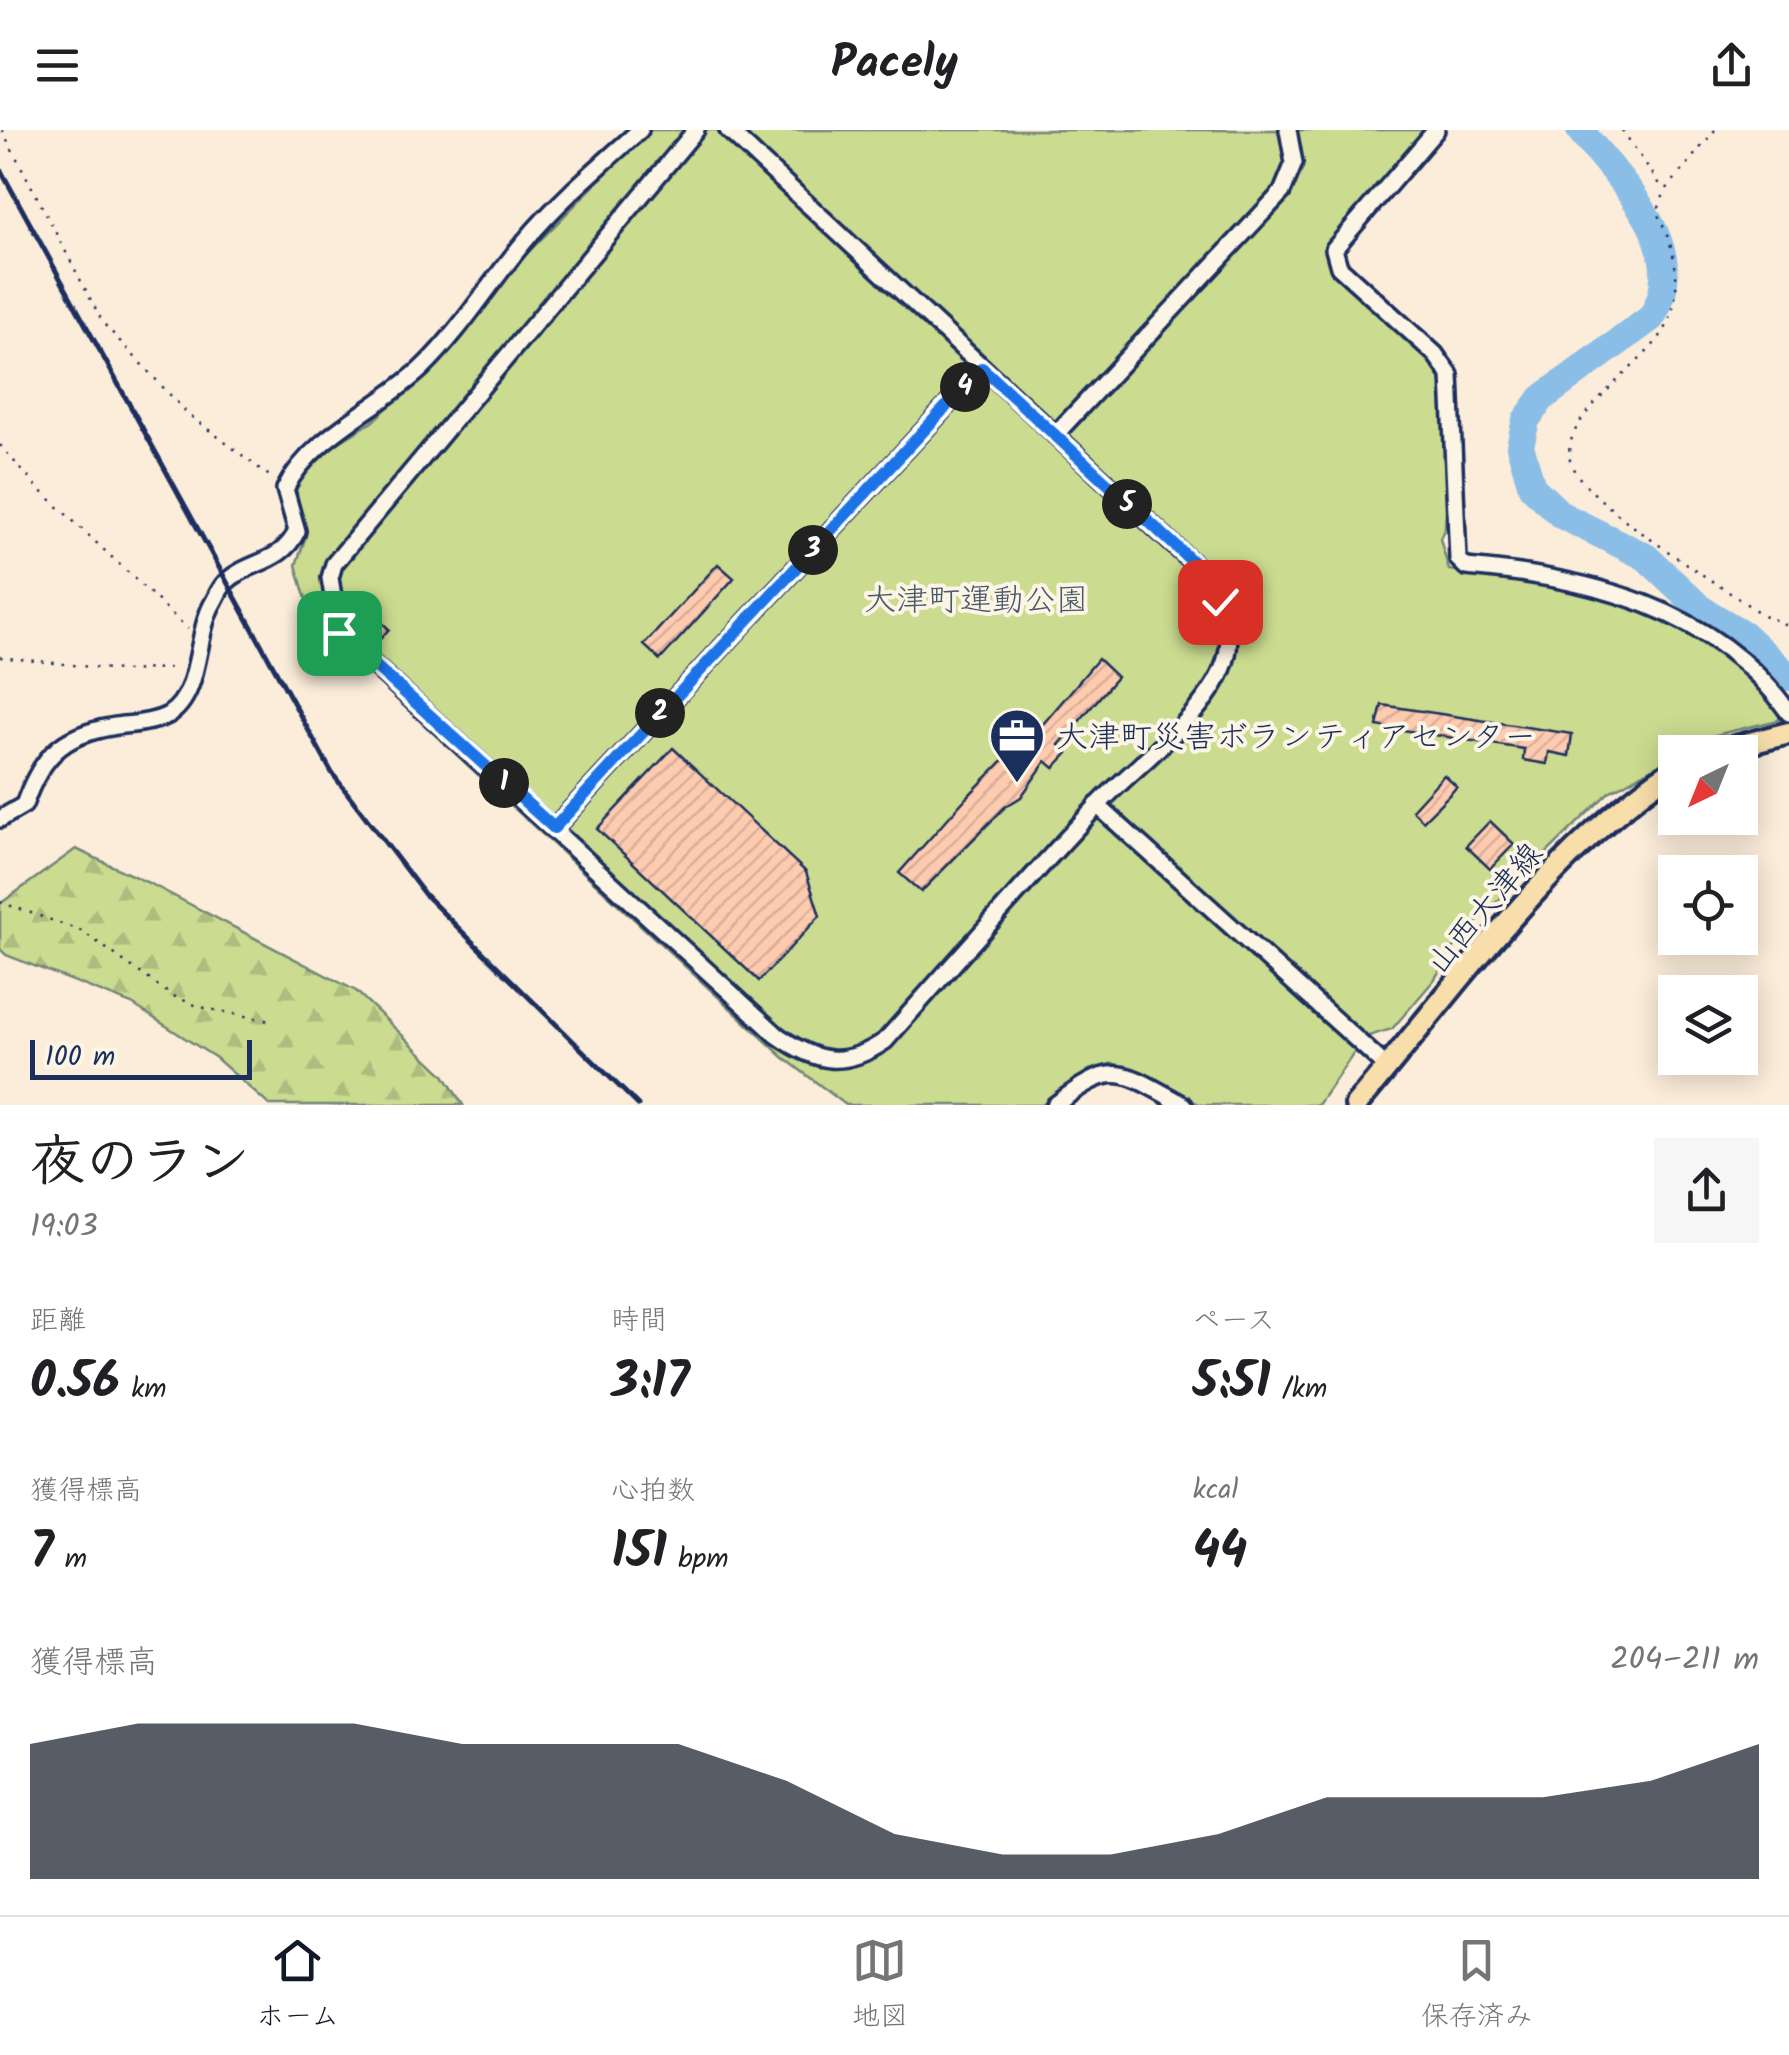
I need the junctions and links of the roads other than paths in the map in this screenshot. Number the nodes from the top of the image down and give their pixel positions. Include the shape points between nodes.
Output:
1 (640, 130) edge
2 (696, 130) edge
3 (728, 130) edge
4 (1288, 130) edge
5 (1436, 130) edge
6 (982, 368) junction
7 (1055, 435) junction
8 (1789, 713) edge
9 (1789, 733) edge
10 (1758, 741) edge
11 (1658, 780) edge
12 (1097, 805) junction
13 (0, 819) edge
14 (554, 828) junction
15 (1388, 1068) junction
16 (1055, 1105) edge
17 (1184, 1105) edge
18 (1356, 1105) edge

1 - 13 street via 526,239 447,342 389,398 296,466 285,489 297,531 290,546 225,583 204,618 183,698 169,714 66,739 32,782 24,805
2 - 14 street via 334,564 330,578 339,633
3 - 6 street
4 - 7 street via 1294,163 1282,192
5 - 8 street via 1334,249 1339,267 1450,375 1458,559 1466,566 1578,580 1646,604 1730,650
6 - 7 street
6 - 14 street
7 - 12 street via 1195,564 1220,602 1228,639 1218,678 1198,706
9 - 10 main road
11 - 15 main road, 山西大津線 via 1574,849
12 - 14 street via 885,1040 864,1055 836,1062 806,1056 777,1035
12 - 15 street
15 - 18 main road, 山西大津線
16 - 17 street via 1109,1072

